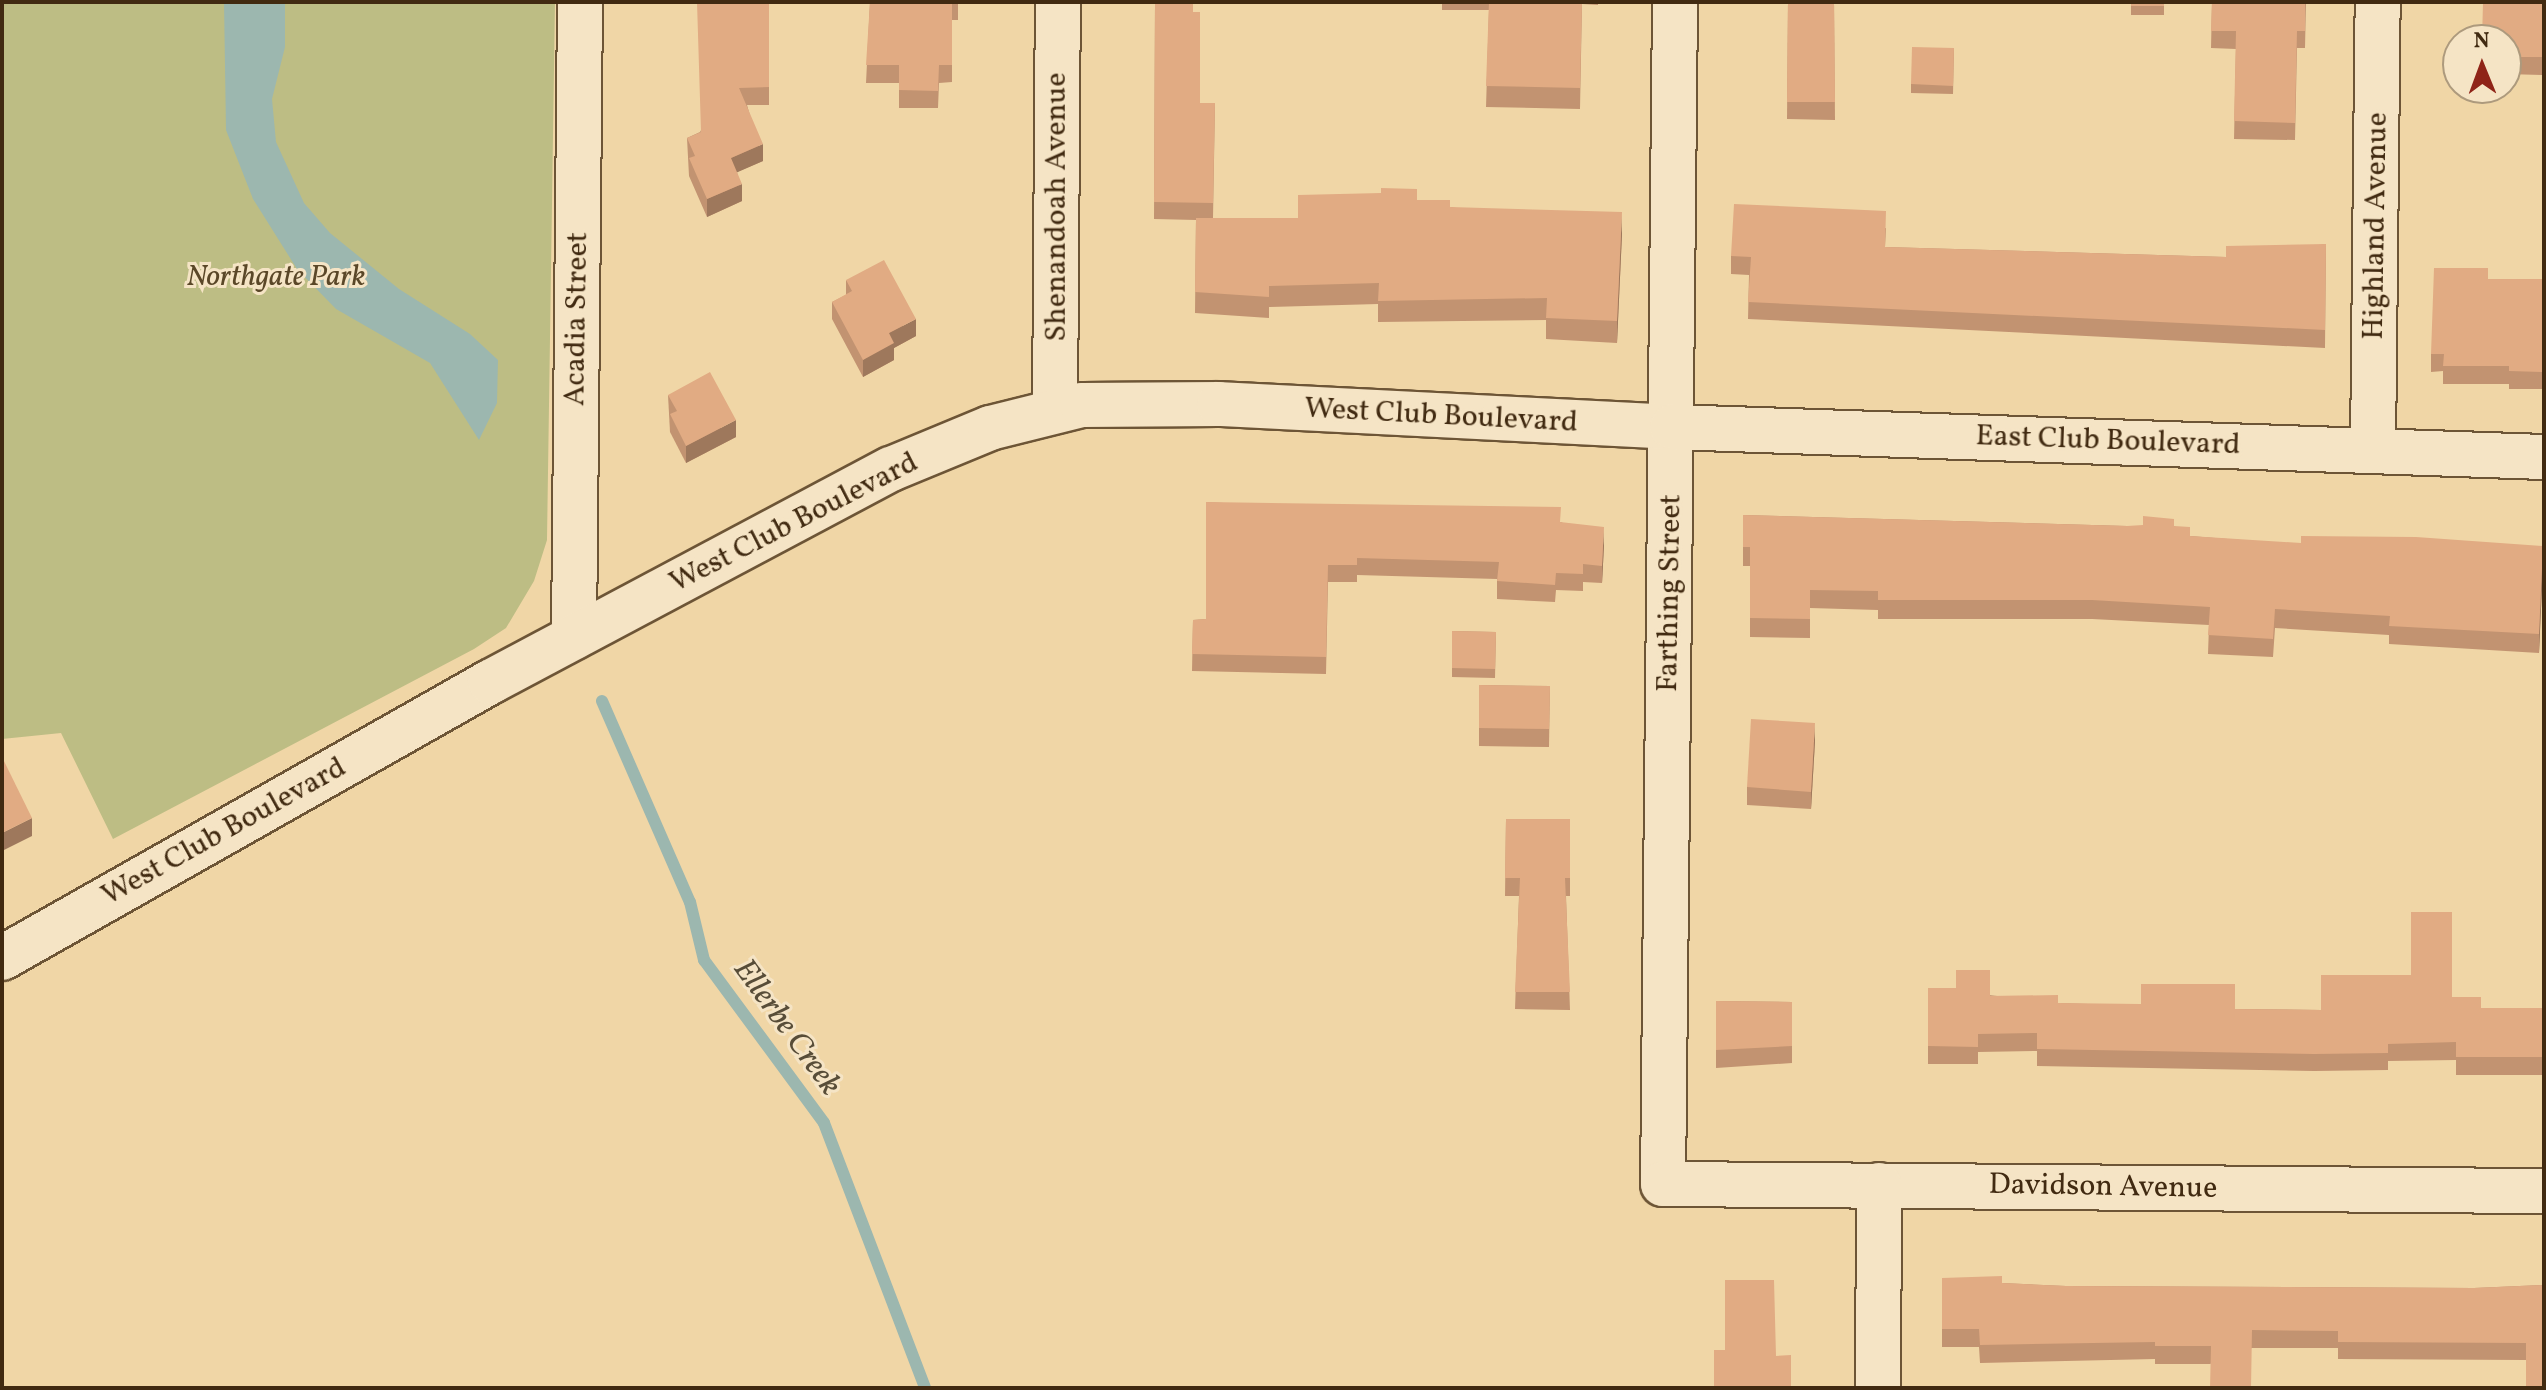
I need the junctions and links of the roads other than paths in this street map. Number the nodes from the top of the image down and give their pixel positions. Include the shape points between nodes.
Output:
1 (580, 2) edge
2 (1058, 2) edge
3 (1675, 2) edge
4 (2378, 2) edge
5 (1055, 411) junction
6 (1672, 427) junction
7 (2373, 449) junction
8 (2544, 457) edge
9 (574, 637) junction
10 (2, 958) edge
11 (1663, 1184) joint
12 (1879, 1185) junction
13 (2544, 1191) edge
14 (1878, 1388) edge

1 - 9 street, Acadia Street
2 - 5 street, Shenandoah Avenue
3 - 6 street, Farthing Street
4 - 7 street, Highland Avenue
5 - 6 street, West Club Boulevard via 1118,403 1219,404
5 - 9 street, West Club Boulevard via 990,428 891,469
6 - 7 street, East Club Boulevard
6 - 11 street, Farthing Street
7 - 8 street, East Club Boulevard
9 - 10 street, West Club Boulevard
11 - 12 street, Davidson Avenue
12 - 13 street, Davidson Avenue
12 - 14 street

